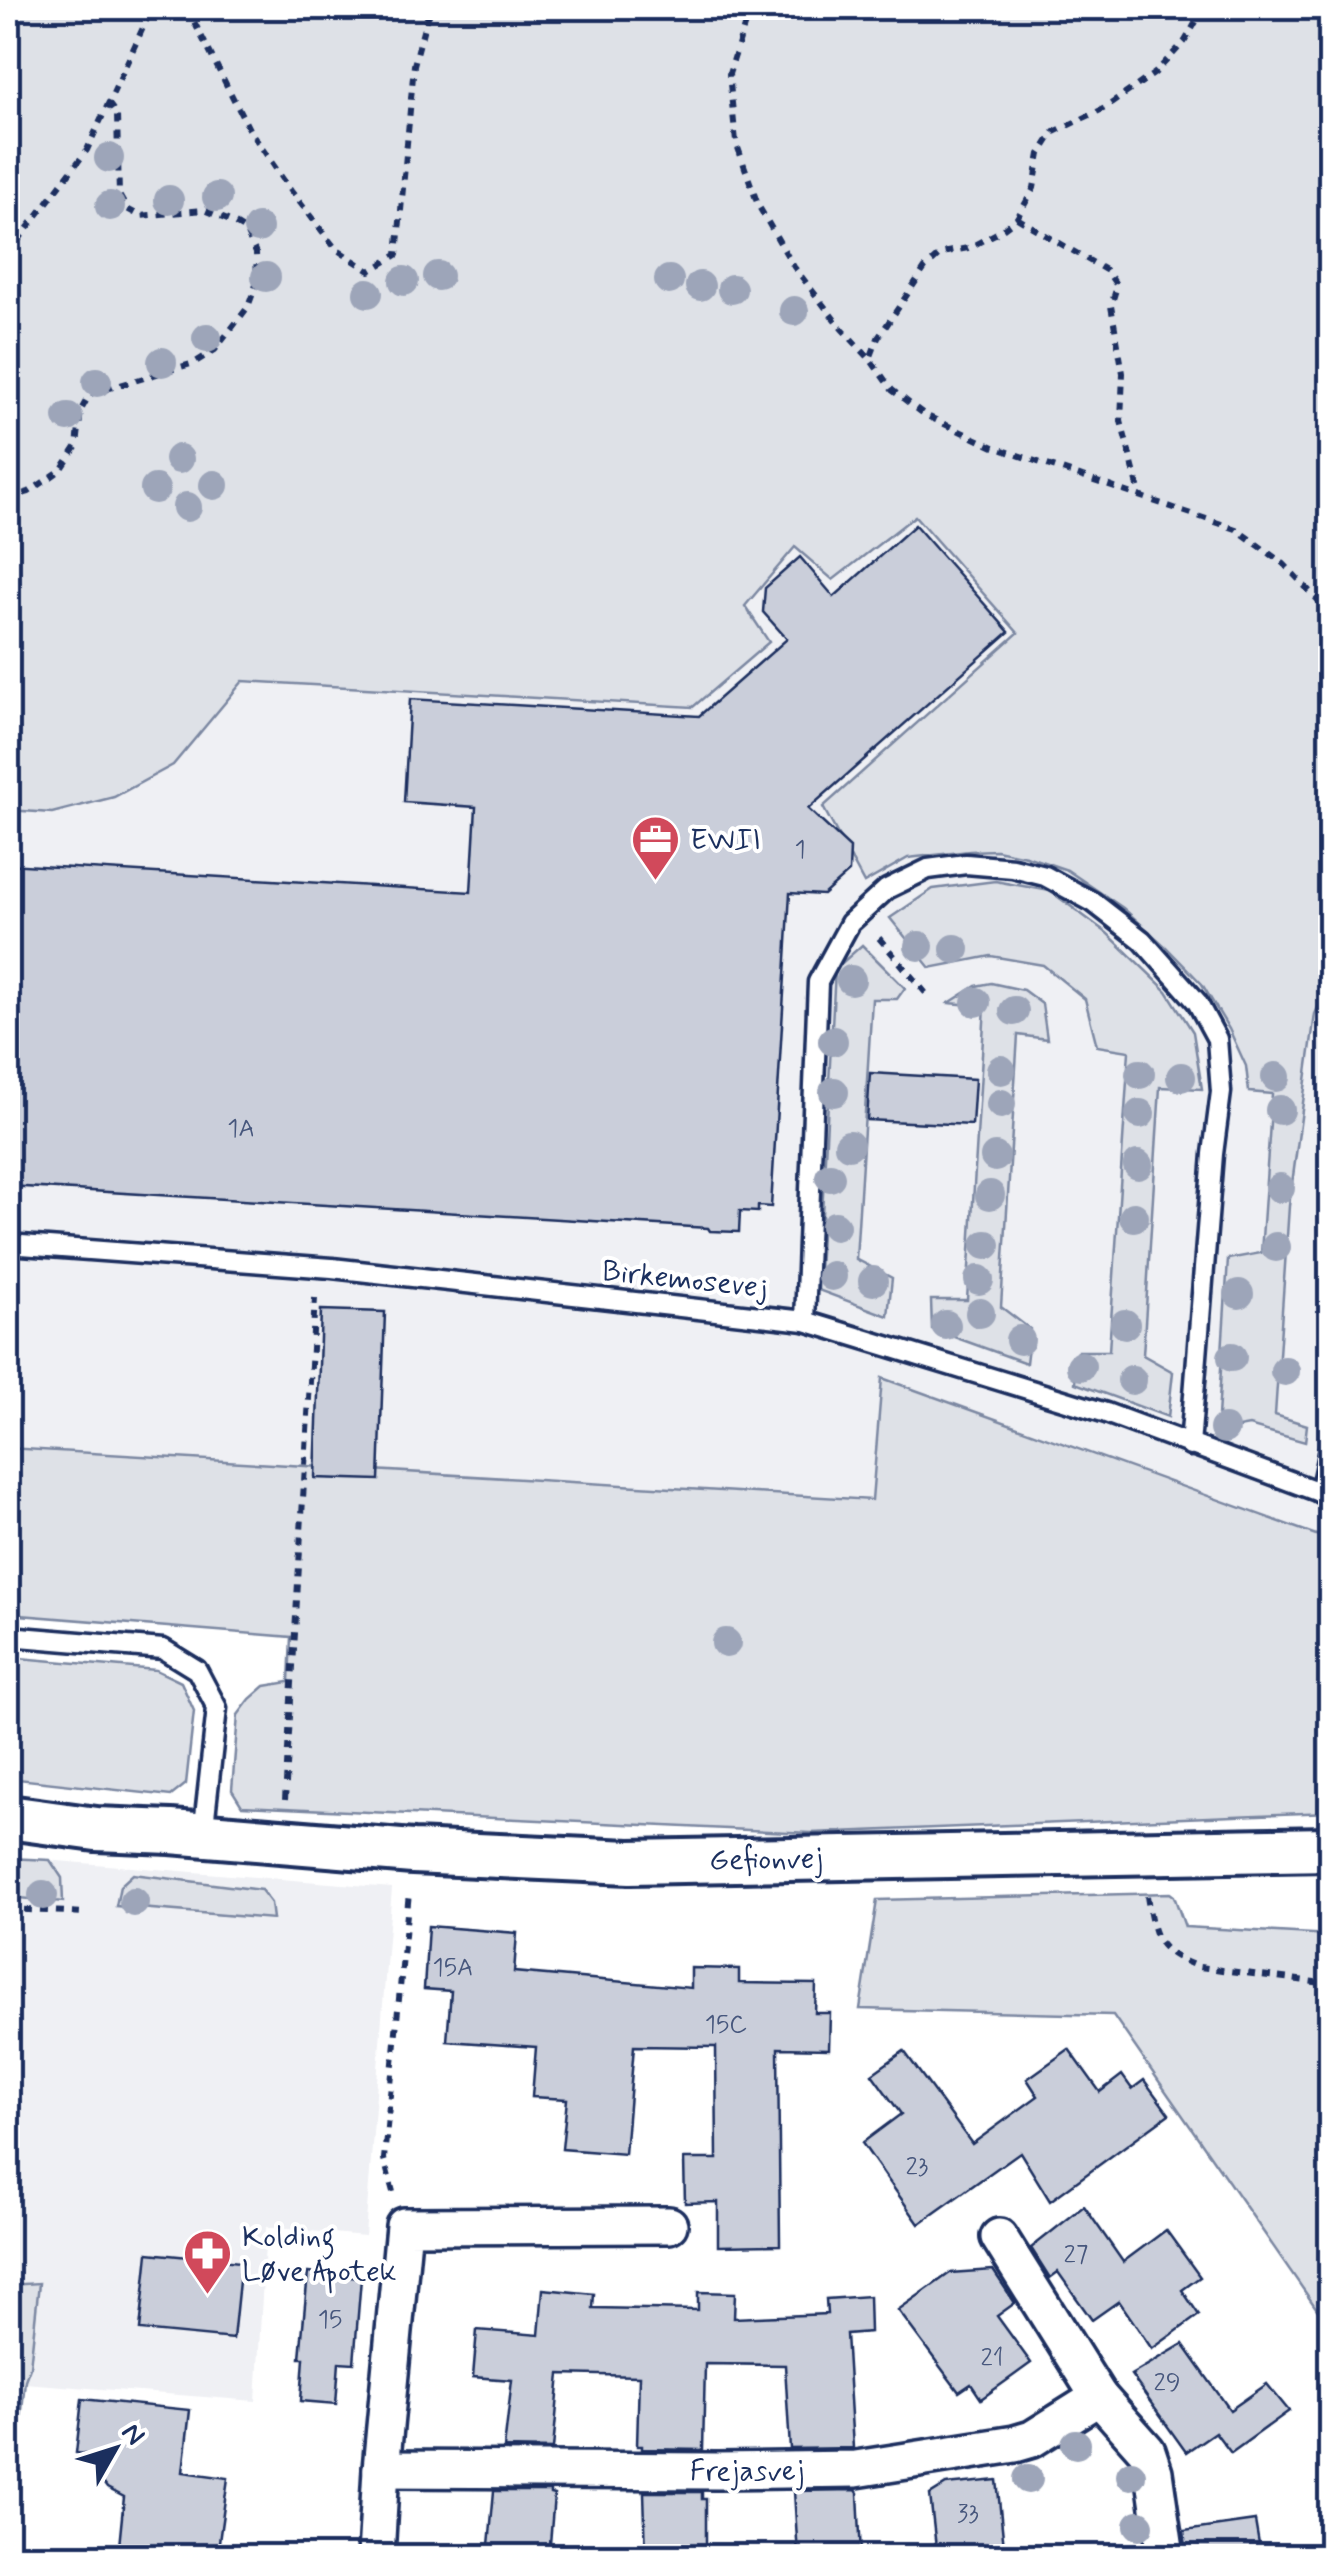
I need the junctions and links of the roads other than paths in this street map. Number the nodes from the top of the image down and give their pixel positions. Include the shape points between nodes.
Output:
1 (8, 1244) edge
2 (805, 1321) junction
3 (1330, 1444) edge
4 (1190, 1446) junction
5 (1326, 1494) edge
6 (8, 1636) edge
7 (8, 1817) edge
8 (203, 1836) junction
9 (1330, 1849) edge
10 (669, 2226) dead end
11 (999, 2237) dead end
12 (1099, 2397) junction
13 (381, 2470) junction
14 (376, 2556) edge
15 (1166, 2556) edge

1 - 2 lane, Birkemosevej via 317,1266
2 - 4 lane, Birkemosevej via 1106,1413
2 - 4 lane via 818,982 850,923 887,889 928,869 966,864 1045,876 1142,940 1197,1002 1217,1039 1221,1092
3 - 5 lane
4 - 5 lane, Birkemosevej
6 - 8 lane via 163,1649 197,1670 217,1708
7 - 8 street, Gefionvej
8 - 9 street, Gefionvej via 630,1862
10 - 13 street via 404,2226
11 - 12 street
12 - 13 street, Frejasvej via 1032,2439 856,2469
12 - 15 street via 1146,2452
13 - 14 street

